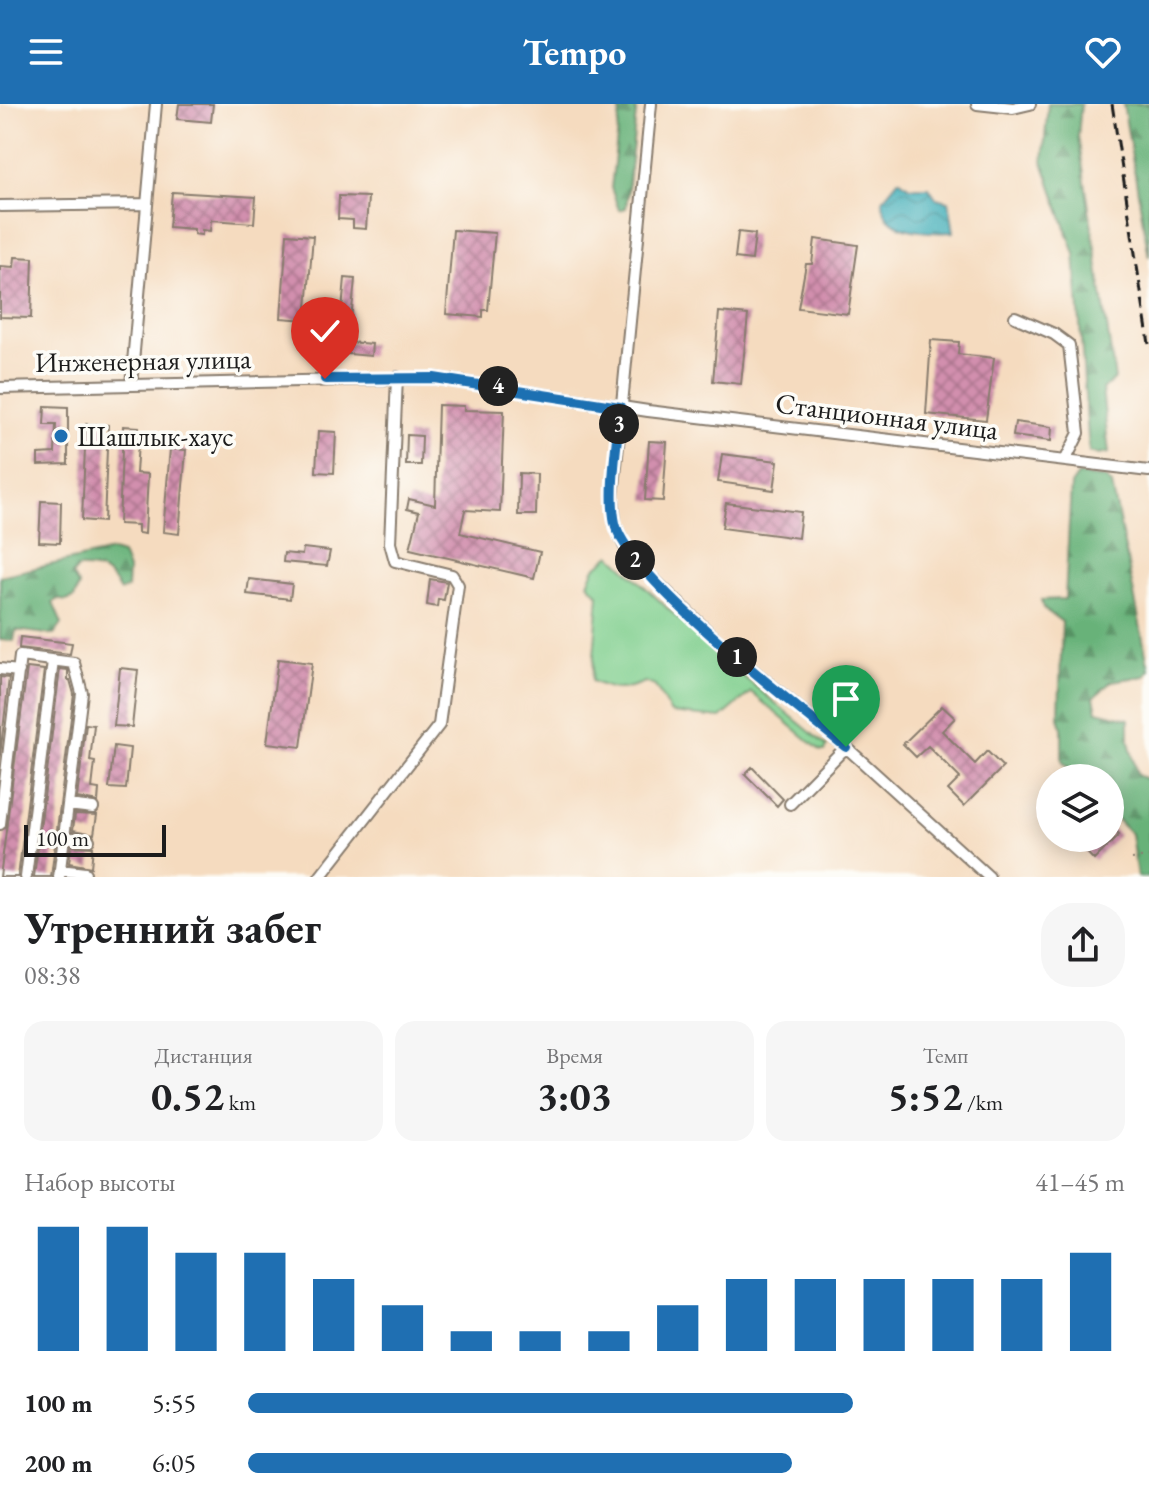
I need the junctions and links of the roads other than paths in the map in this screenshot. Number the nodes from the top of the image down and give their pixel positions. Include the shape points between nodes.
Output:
1 (156, 104) edge
2 (651, 104) edge
3 (977, 104) edge
4 (1030, 104) edge
5 (146, 204) junction
6 (0, 206) edge
7 (1015, 317) dead end
8 (397, 377) junction
9 (131, 385) junction
10 (0, 388) edge
11 (620, 407) junction
12 (1065, 461) junction
13 (1149, 471) edge
14 (53, 661) junction
15 (0, 669) edge
16 (19, 671) junction
17 (846, 747) junction
18 (790, 804) dead end
19 (68, 805) junction
20 (93, 808) dead end
21 (0, 824) edge
22 (64, 837) junction
23 (89, 840) dead end
24 (85, 873) dead end
25 (60, 874) edge
26 (26, 877) edge
27 (320, 877) edge
28 (989, 877) edge

1 - 5 street
2 - 11 street
3 - 4 street
5 - 6 street
5 - 9 street
7 - 12 street via 1069,345 1079,433
8 - 9 street, Инженерная улица
8 - 11 street, Инженерная улица via 480,383
8 - 27 street via 390,543 395,561 452,575 458,585 439,725
9 - 10 street, Инженерная улица
11 - 12 street, Станционная улица
11 - 17 street via 613,497 615,524 624,545 721,644
12 - 13 street, Станционная улица
14 - 16 street via 20,656
14 - 19 street via 74,663 82,693
14 - 26 street
15 - 16 street
16 - 21 street
17 - 18 street
17 - 28 street
19 - 20 street
19 - 22 street
22 - 23 street
22 - 25 street
24 - 25 street

